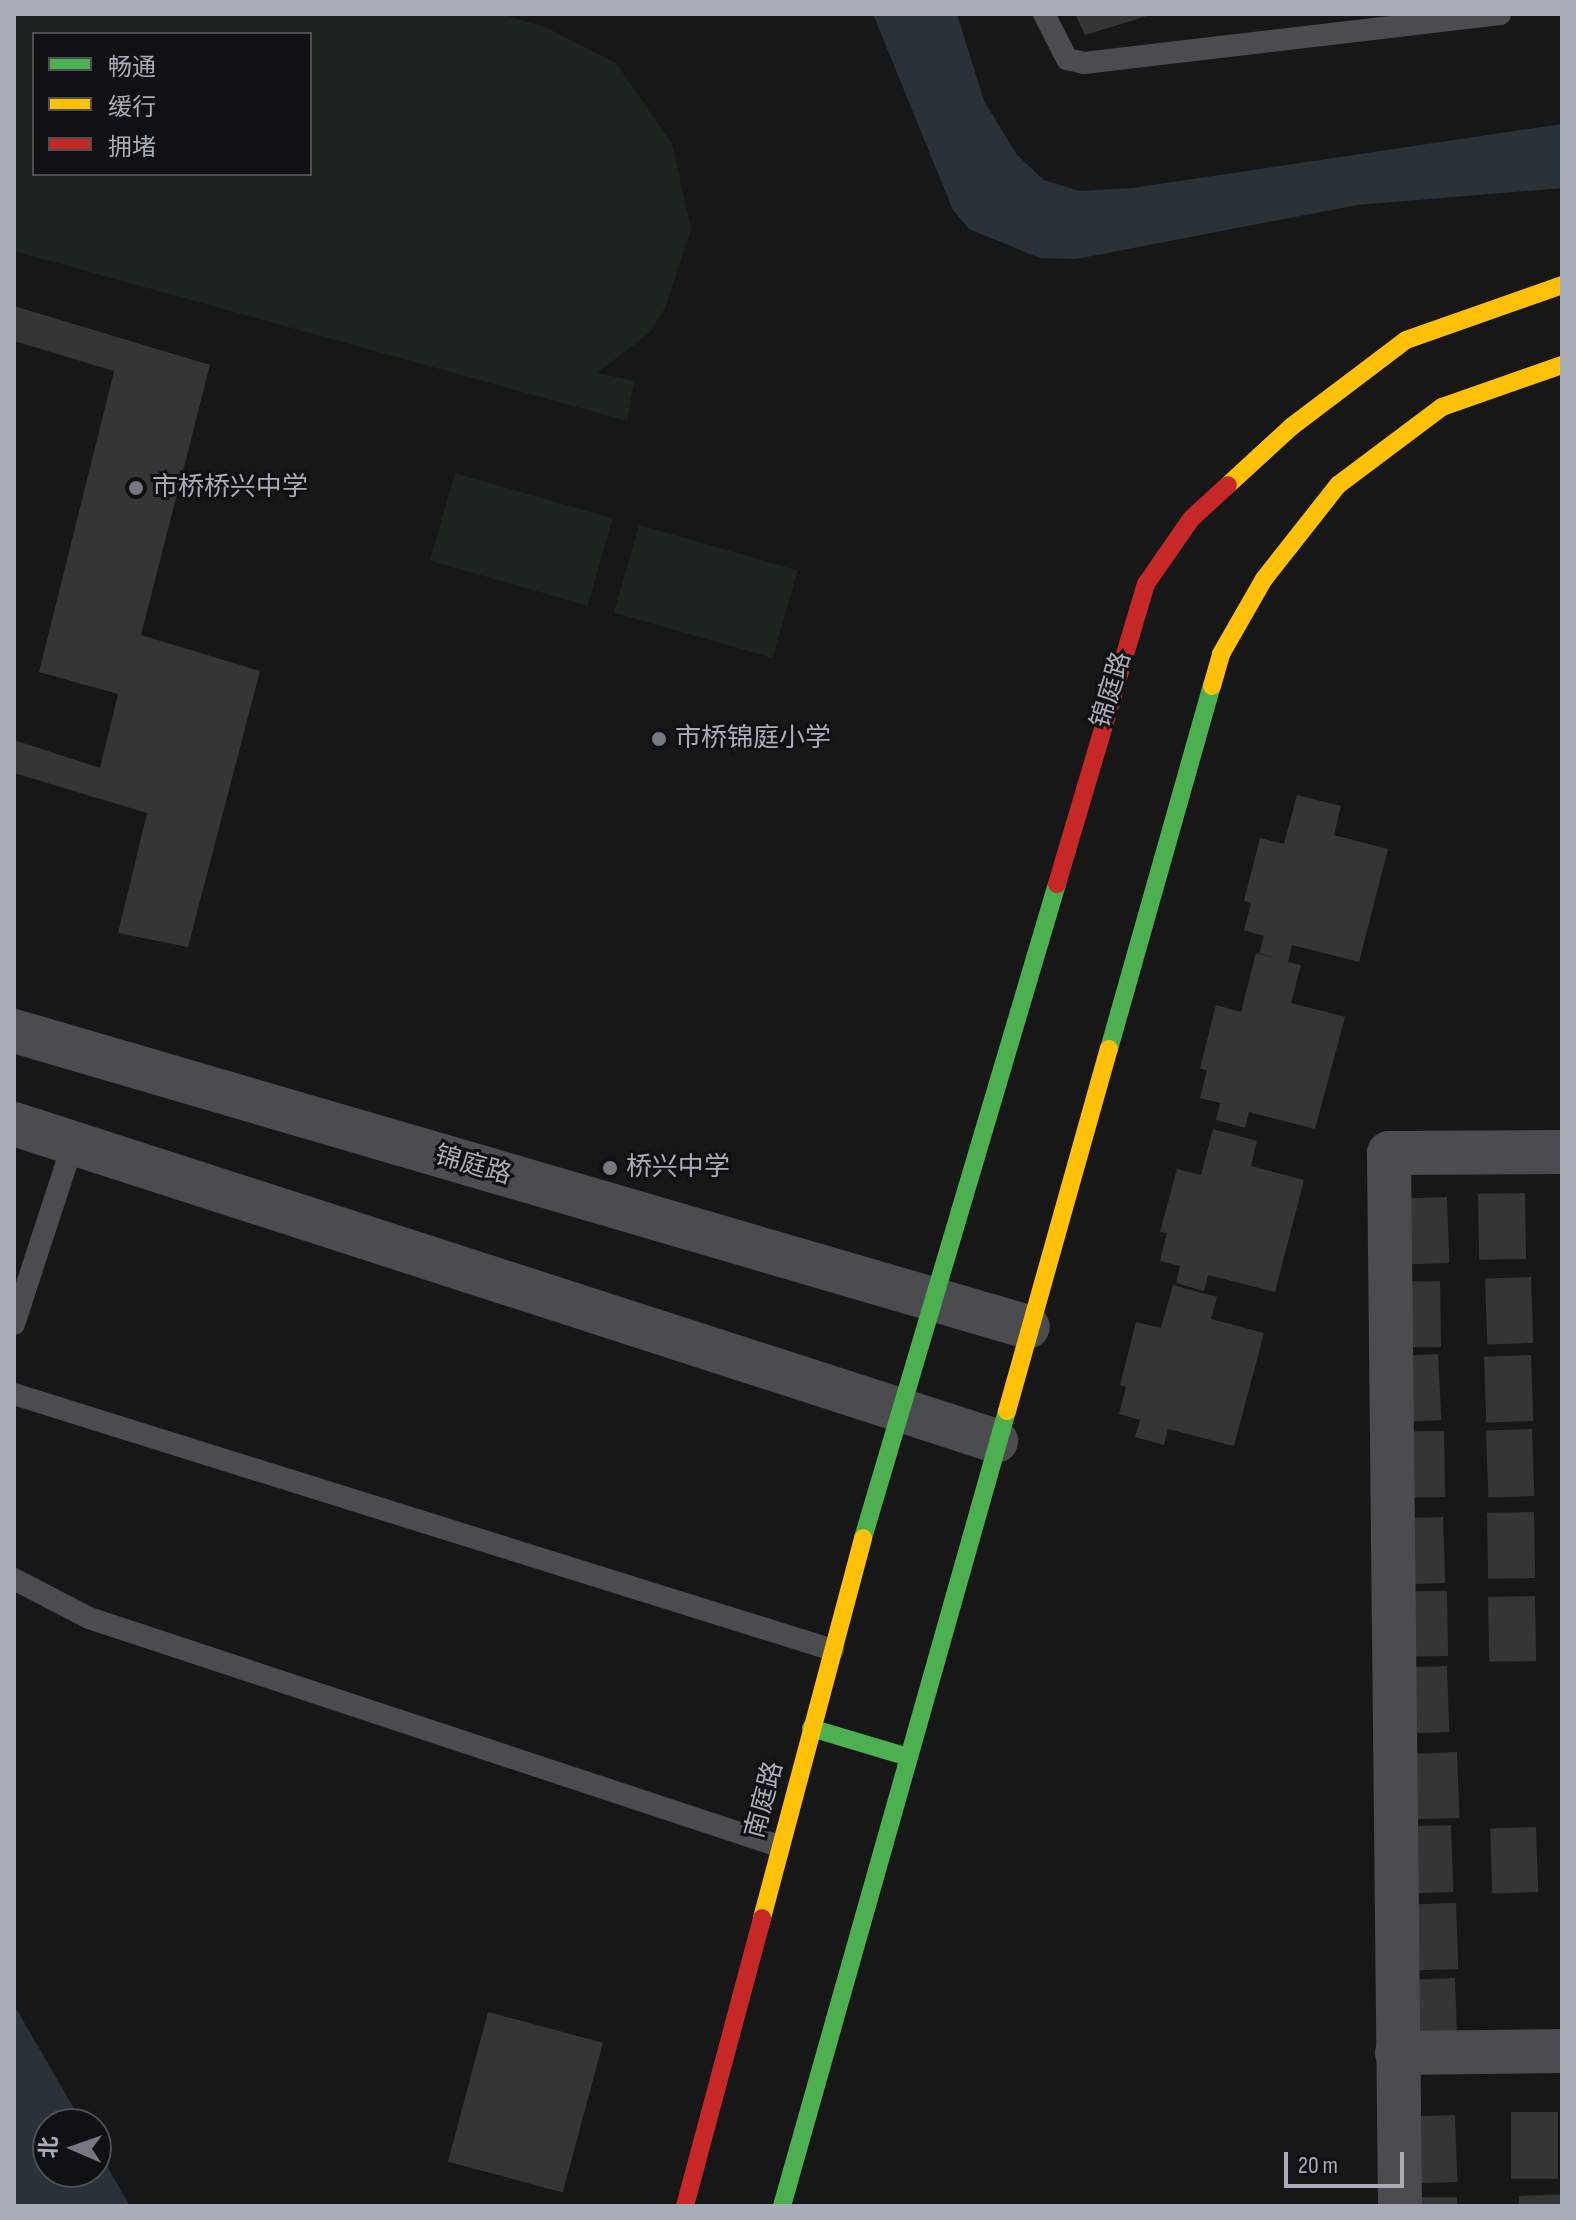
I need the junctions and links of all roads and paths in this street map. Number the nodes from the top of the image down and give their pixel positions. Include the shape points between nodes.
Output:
1 (1044, 14) edge
2 (1500, 14) edge
3 (1562, 285) edge
4 (1562, 365) edge
5 (14, 1031) edge
6 (14, 1124) edge
7 (73, 1144) junction
8 (1562, 1152) edge
9 (932, 1300) junction
10 (14, 1324) edge
11 (1028, 1327) junction
12 (14, 1394) edge
13 (900, 1410) junction
14 (996, 1441) junction
15 (14, 1579) edge
16 (833, 1650) junction
17 (811, 1728) junction
18 (908, 1757) junction
19 (779, 1846) junction
20 (1562, 2051) edge
21 (1397, 2053) junction
22 (685, 2206) edge
23 (782, 2206) edge
24 (1400, 2206) edge

1 - 2 lane via 1060,51 1084,63
3 - 9 street, 锦庭路 via 1406,340 1291,427 1191,519 1146,584
4 - 11 street via 1442,407 1338,485 1264,579 1221,654
5 - 9 street, 锦庭路
6 - 7 street
7 - 10 lane
7 - 13 street
8 - 21 street via 1389,1153
9 - 11 street, 锦庭路
9 - 13 street, 锦庭路
11 - 14 street
12 - 16 lane
13 - 14 street
13 - 16 street, 南庭路
14 - 18 street
15 - 19 lane via 89,1618
16 - 17 street, 南庭路
17 - 18 street
17 - 19 street, 南庭路
18 - 23 street
19 - 22 street, 南庭路
20 - 21 street
21 - 24 street

